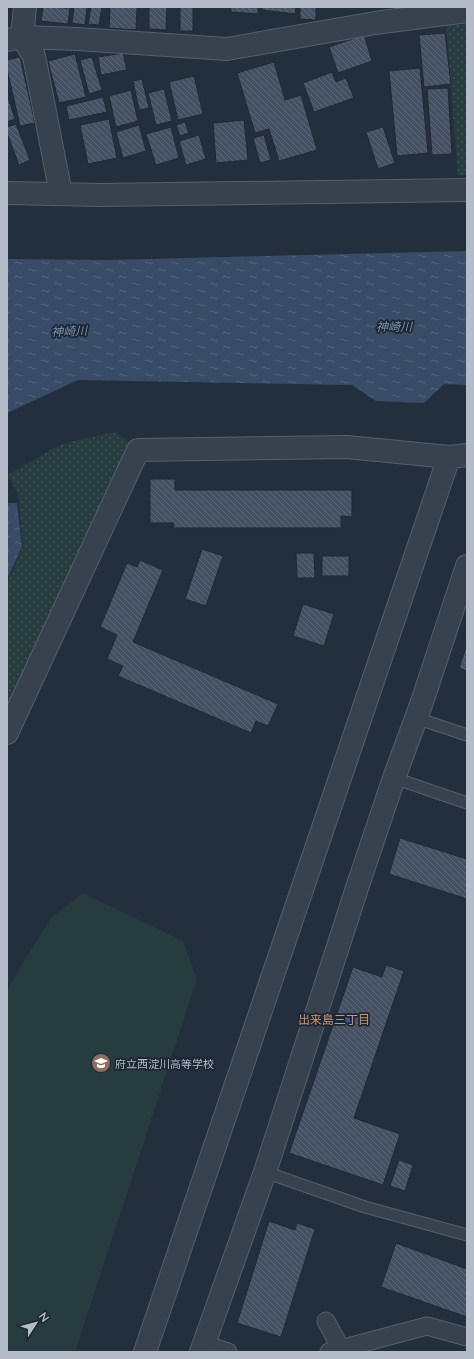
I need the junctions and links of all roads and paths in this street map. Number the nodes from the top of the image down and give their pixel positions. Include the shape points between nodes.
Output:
1 (25, 7) edge
2 (467, 11) edge
3 (376, 15) edge
4 (14, 38) edge
5 (467, 190) edge
6 (7, 193) edge
7 (61, 194) junction
8 (458, 456) edge
9 (467, 566) edge
10 (416, 718) junction
11 (7, 734) edge
12 (467, 735) edge
13 (394, 778) junction
14 (467, 803) edge
15 (264, 1172) junction
16 (467, 1236) edge
17 (326, 1321) dead end
18 (467, 1336) edge
19 (203, 1348) edge
20 (335, 1350) edge
21 (145, 1352) edge
22 (228, 1352) edge

1 - 4 street
2 - 3 street
3 - 4 street via 227,49 77,39
4 - 7 street via 34,56
5 - 7 street
6 - 7 street
8 - 11 street via 347,447 138,450
8 - 21 street
9 - 10 street
10 - 12 lane
10 - 13 street
13 - 14 lane
13 - 15 street
15 - 16 lane via 365,1207
15 - 19 street
17 - 20 street
18 - 20 street via 427,1326
19 - 22 street

